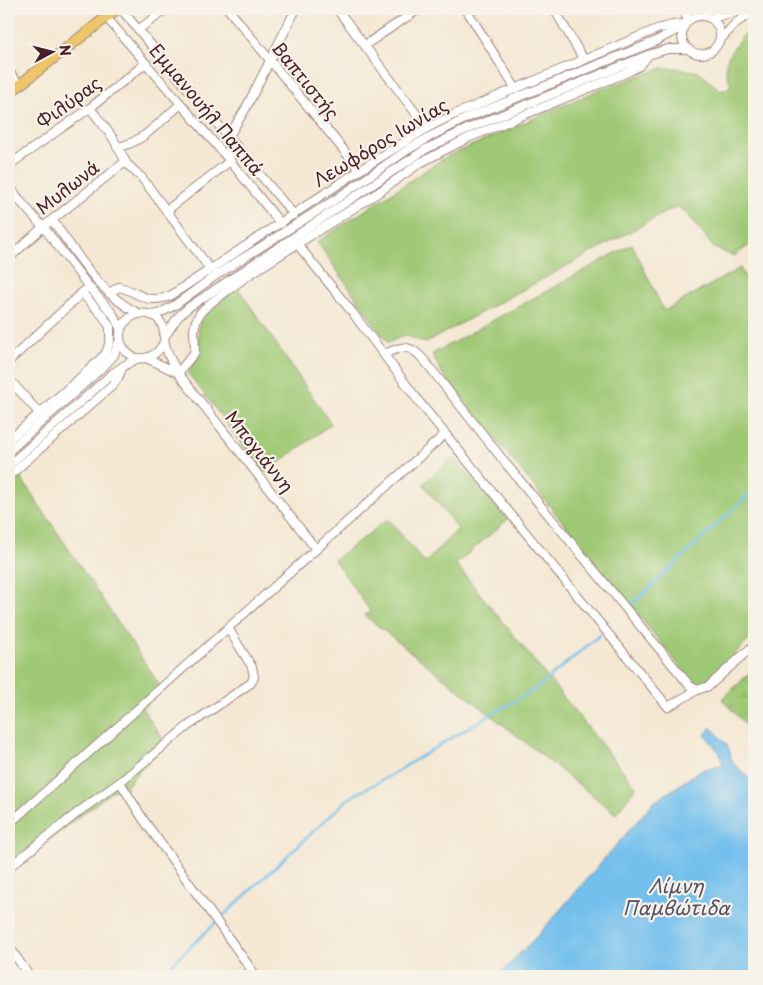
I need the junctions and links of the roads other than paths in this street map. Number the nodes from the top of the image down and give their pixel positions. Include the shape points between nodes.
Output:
1 (119, 9) edge
2 (167, 9) edge
3 (228, 9) edge
4 (296, 9) edge
5 (337, 9) edge
6 (419, 9) edge
7 (466, 9) edge
8 (554, 9) edge
9 (685, 9) edge
10 (697, 9) edge
11 (739, 9) edge
12 (754, 12) edge
13 (106, 17) junction
14 (707, 17) junction
15 (685, 24) junction
16 (139, 30) junction
17 (720, 40) junction
18 (364, 45) junction
19 (688, 49) junction
20 (584, 60) junction
21 (270, 61) junction
22 (146, 63) junction
23 (9, 72) edge
24 (19, 85) junction
25 (516, 89) junction
26 (9, 93) edge
27 (180, 104) junction
28 (90, 108) junction
29 (427, 128) junction
30 (229, 136) junction
31 (117, 147) junction
32 (230, 160) junction
33 (125, 162) junction
34 (9, 165) edge
35 (360, 170) junction
36 (9, 185) edge
37 (166, 211) junction
38 (294, 215) junction
39 (52, 220) junction
40 (43, 227) junction
41 (283, 228) junction
42 (296, 242) junction
43 (9, 258) edge
44 (210, 269) junction
45 (89, 287) junction
46 (82, 293) junction
47 (109, 293) junction
48 (138, 314) junction
49 (151, 315) junction
50 (121, 330) junction
51 (120, 339) junction
52 (165, 339) junction
53 (384, 354) junction
54 (143, 358) junction
55 (9, 361) edge
56 (123, 366) junction
57 (178, 373) junction
58 (9, 379) edge
59 (40, 413) junction
60 (445, 434) junction
61 (9, 440) edge
62 (9, 452) edge
63 (9, 465) edge
64 (9, 476) edge
65 (316, 549) junction
66 (228, 628) junction
67 (754, 645) edge
68 (698, 690) junction
69 (120, 782) junction
70 (9, 824) edge
71 (9, 867) edge
72 (9, 946) edge
73 (29, 976) edge
74 (256, 976) edge

1 - 13 main road
1 - 16 street, Εμμανουήλ Παππά
2 - 16 street
3 - 21 street, Βαπτιστής
4 - 21 street
5 - 18 street
6 - 18 street
7 - 25 street
8 - 20 street
9 - 15 street
10 - 14 street
11 - 14 street via 720,17
12 - 17 street via 737,22
13 - 22 street, Εμμανουήλ Παππά
13 - 24 main road
14 - 15 street via 698,16
14 - 17 street via 719,27
15 - 19 street via 682,38
15 - 20 street, Λεωφόρος Ιωνίας via 657,29
15 - 41 street via 654,42 433,134
16 - 30 street, Εμμανουήλ Παππά
17 - 19 street via 709,53 696,54
18 - 29 street
19 - 42 street via 648,54 432,146
20 - 25 street, Λεωφόρος Ιωνίας
21 - 30 street
21 - 35 street, Βαπτιστής
22 - 27 street, Εμμανουήλ Παππά
22 - 28 street, Φιλύρας
23 - 24 street
24 - 26 main road
25 - 29 street, Λεωφόρος Ιωνίας
27 - 31 street via 134,142
27 - 32 street, Εμμανουήλ Παππά
28 - 31 street
28 - 34 street, Φιλύρας
29 - 35 street, Λεωφόρος Ιωνίας
30 - 32 street
30 - 38 street, Εμμανουήλ Παππά
31 - 33 street
32 - 37 street
32 - 41 street, Εμμανουήλ Παππά
33 - 37 street via 142,178
33 - 39 street, Μυλωνά
35 - 38 street, Λεωφόρος Ιωνίας
36 - 40 street
37 - 44 street
38 - 41 street, Λεωφόρος Ιωνίας
39 - 40 street, Μυλωνά
39 - 47 street
40 - 43 street, Μυλωνά
40 - 45 street
41 - 44 street, Λεωφόρος Ιωνίας
41 - 49 street, Λεωφόρος Ιωνίας via 168,310
42 - 52 street via 189,307 178,317
42 - 53 street
42 - 57 street via 200,313 194,330 195,352
44 - 47 street, Λεωφόρος Ιωνίας via 160,299 142,297 119,287
45 - 46 street
45 - 50 street via 113,314
46 - 55 street
46 - 59 street via 107,322 111,334 106,353
47 - 48 street
48 - 49 street, Λεωφόρος Ιωνίας
48 - 50 street via 127,319
49 - 52 street via 162,323
50 - 51 street
51 - 54 street via 126,352
51 - 62 street via 114,356 106,365
52 - 54 street via 157,353
52 - 57 street, Μπογιάννη via 168,354
53 - 60 street
53 - 68 street via 407,347 424,360 675,669
54 - 56 street
54 - 57 street, Μπογιάννη
56 - 63 street
56 - 64 street via 113,385
57 - 65 street, Μπογιάννη
58 - 59 street
59 - 61 street
60 - 65 street
60 - 68 street via 668,707
65 - 66 street
66 - 69 street via 252,668 254,677 251,683 188,726
66 - 70 street
67 - 68 street via 710,686
69 - 71 street
69 - 74 street
72 - 73 street

